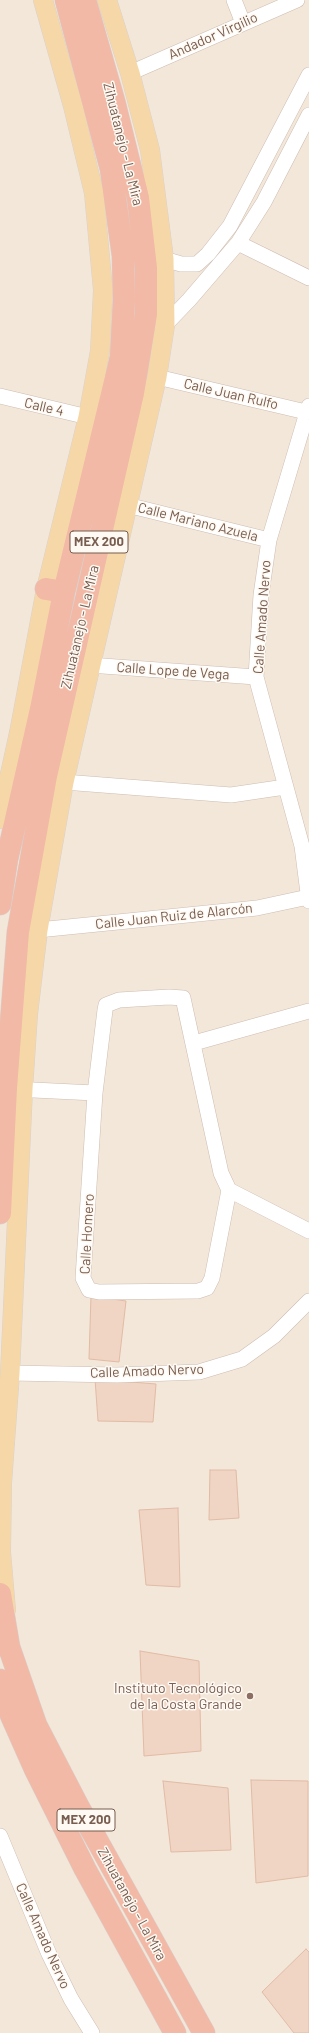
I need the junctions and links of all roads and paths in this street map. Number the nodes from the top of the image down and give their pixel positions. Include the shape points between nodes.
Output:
1 (43, 0) edge
2 (66, 0) edge
3 (85, 0) edge
4 (107, 0) edge
5 (234, 0) edge
6 (297, 0) edge
7 (243, 23) junction
8 (130, 73) junction
9 (309, 74) edge
10 (298, 98) junction
11 (308, 119) edge
12 (238, 243) junction
13 (164, 259) junction
14 (309, 278) edge
15 (165, 325) junction
16 (156, 377) junction
17 (0, 396) edge
18 (308, 409) edge
19 (88, 417) junction
20 (127, 505) junction
21 (269, 540) junction
22 (55, 590) junction
23 (89, 665) junction
24 (256, 677) junction
25 (64, 782) junction
26 (285, 787) junction
27 (0, 819) edge
28 (305, 846) edge
29 (309, 899) edge
30 (0, 904) edge
31 (38, 930) junction
32 (309, 1011) edge
33 (194, 1043) junction
34 (95, 1094) junction
35 (9, 1099) edge
36 (228, 1190) junction
37 (0, 1213) edge
38 (309, 1231) edge
39 (309, 1301) edge
40 (10, 1373) junction
41 (0, 1594) edge
42 (9, 1648) junction
43 (0, 1680) edge
44 (0, 1836) edge
45 (92, 2033) edge
46 (175, 2033) edge
47 (204, 2033) edge

1 - 19 main road via 94,193 103,290 100,351
2 - 22 highway, Zihuatanejo - La Mira / MEX 200 via 111,169 123,256 124,300 121,357
3 - 35 highway, Zihuatanejo - La Mira / MEX 200 via 138,198 146,268 146,314 133,393 46,776 21,917
4 - 8 main road
5 - 7 street
6 - 7 street, Andador Virgilio
7 - 8 street, Andador Virgilio
8 - 13 main road via 150,150
9 - 10 street
10 - 11 street
10 - 13 street via 230,226 208,254 196,264 181,264
11 - 12 street via 264,202
12 - 14 street
12 - 15 street
13 - 15 main road
15 - 16 main road
16 - 18 street, Calle Juan Rulfo
16 - 20 main road
17 - 19 street, Calle 4
18 - 21 street, Calle Amado Nervo
19 - 22 main road
20 - 21 street, Calle Mariano Azuela
20 - 23 main road
21 - 24 street, Calle Amado Nervo via 261,595
22 - 27 main road
22 - 30 highway, Zihuatanejo - La Mira / MEX 200 via 41,709 7,859
23 - 24 street, Calle Lope de Vega
23 - 25 main road
24 - 26 street, Calle Amado Nervo
25 - 26 street via 231,794
25 - 31 main road
26 - 28 street, Calle Amado Nervo
28 - 29 street, Calle Amado Nervo
29 - 31 street, Calle Juan Ruiz de Alarcón via 257,908
31 - 35 main road via 28,1014
32 - 33 street
33 - 34 street, Calle Homero via 183,998 119,1000 106,1005
33 - 36 street, Calle Homero via 221,1173
34 - 35 street
34 - 36 street, Calle Homero via 83,1278 89,1290 198,1291 207,1288 212,1278
35 - 37 highway, Zihuatanejo - La Mira / MEX 200
35 - 40 main road
36 - 38 street
39 - 40 street, Calle Amado Nervo via 274,1336 242,1359 199,1372 117,1375
40 - 42 main road via 2,1483 1,1552
41 - 42 highway, Zihuatanejo - La Mira / MEX 200
42 - 47 highway, Zihuatanejo - La Mira / MEX 200 via 36,1725
43 - 46 highway, Zihuatanejo - La Mira / MEX 200 via 11,1715 85,1869
44 - 45 street, Calle Amado Nervo via 49,1954 71,1999

